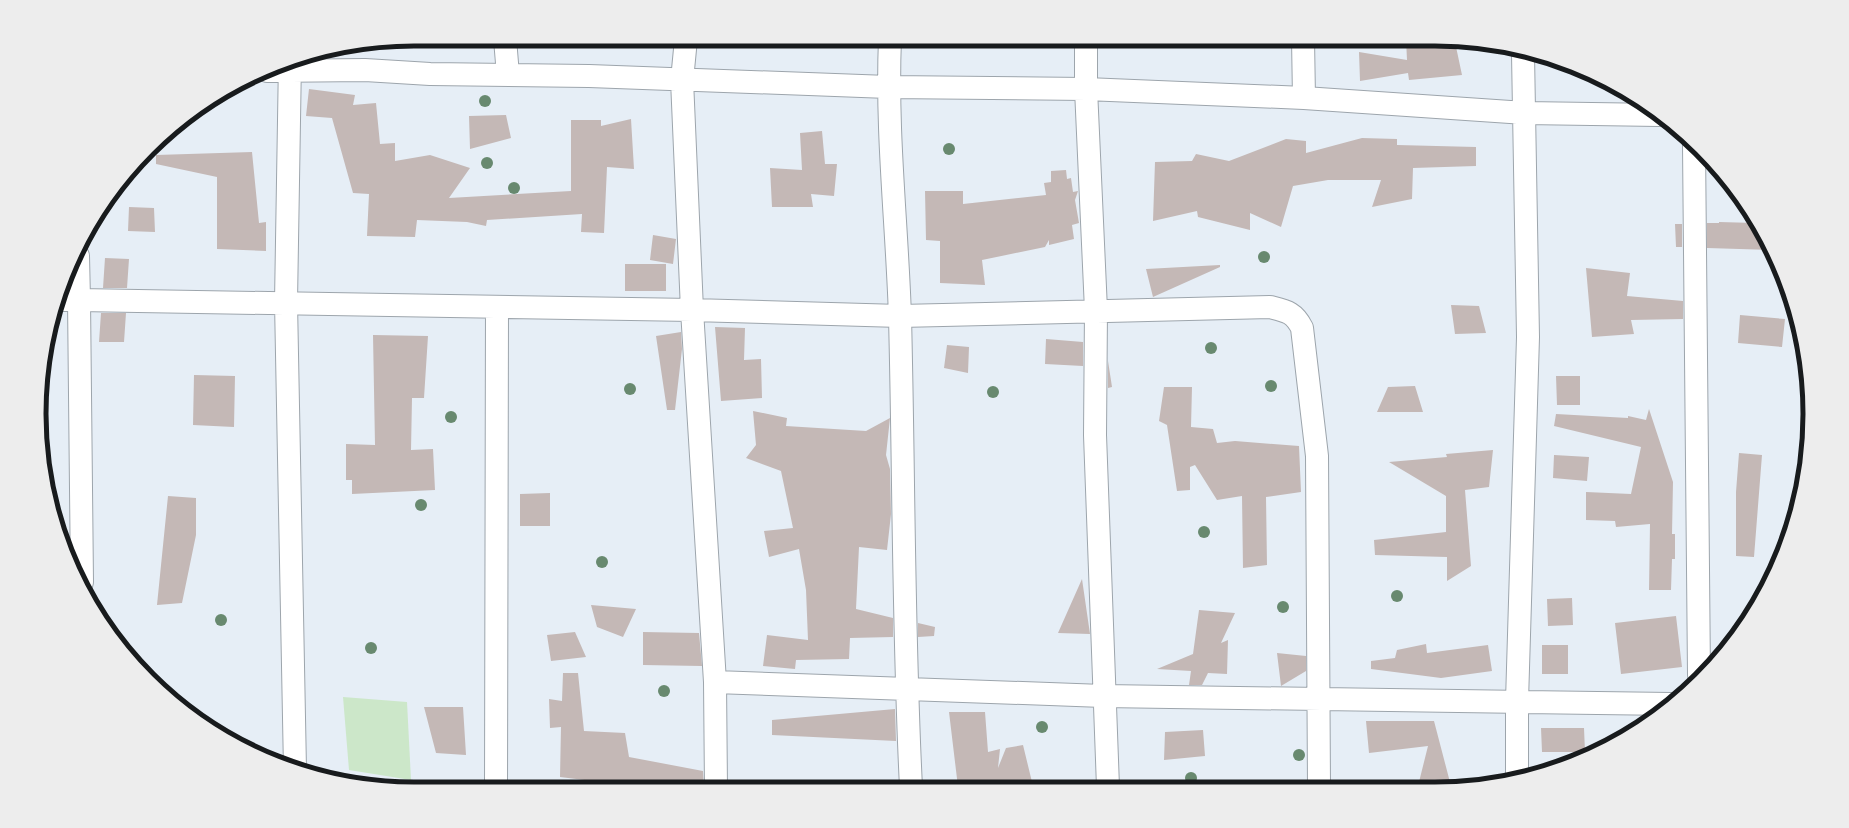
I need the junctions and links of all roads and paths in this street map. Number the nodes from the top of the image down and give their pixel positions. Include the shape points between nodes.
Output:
1 (506, 46) edge
2 (685, 46) edge
3 (890, 46) edge
4 (1086, 46) edge
5 (1303, 46) edge
6 (1523, 57) edge
7 (295, 66) edge
8 (290, 68) edge
9 (508, 75) junction
10 (682, 80) junction
11 (888, 87) junction
12 (1086, 89) junction
13 (1304, 98) junction
14 (1525, 113) junction
15 (1649, 115) edge
16 (1694, 153) edge
17 (76, 270) edge
18 (70, 300) edge
19 (286, 302) junction
20 (498, 307) junction
21 (692, 310) junction
22 (1096, 310) junction
23 (900, 316) junction
24 (82, 572) edge
25 (1699, 670) edge
26 (715, 682) junction
27 (906, 688) junction
28 (1104, 696) junction
29 (1319, 698) junction
30 (1517, 701) junction
31 (1662, 704) edge
32 (295, 762) edge
33 (1517, 772) edge
34 (496, 782) edge
35 (716, 782) edge
36 (911, 782) edge
37 (1108, 782) edge
38 (1319, 782) edge

1 - 9 street
2 - 10 street
3 - 11 street
4 - 12 street
5 - 13 street
6 - 14 street
7 - 9 street
8 - 19 street
9 - 10 street
10 - 11 street
10 - 21 street
11 - 12 street
11 - 23 street
12 - 13 street
12 - 22 street
13 - 14 street
14 - 15 street
14 - 30 street via 1528,337
16 - 25 street
17 - 18 street
18 - 19 street
18 - 24 street
19 - 20 street
19 - 32 street
20 - 21 street
20 - 34 street
21 - 23 street
21 - 26 street
22 - 23 street
22 - 28 street via 1094,435
22 - 29 street via 1270,307 1287,311 1297,318 1302,328 1317,456
23 - 27 street
26 - 27 street
26 - 35 street
27 - 28 street
27 - 36 street
28 - 29 street
28 - 37 street
29 - 30 street
29 - 38 street
30 - 31 street
30 - 33 street

